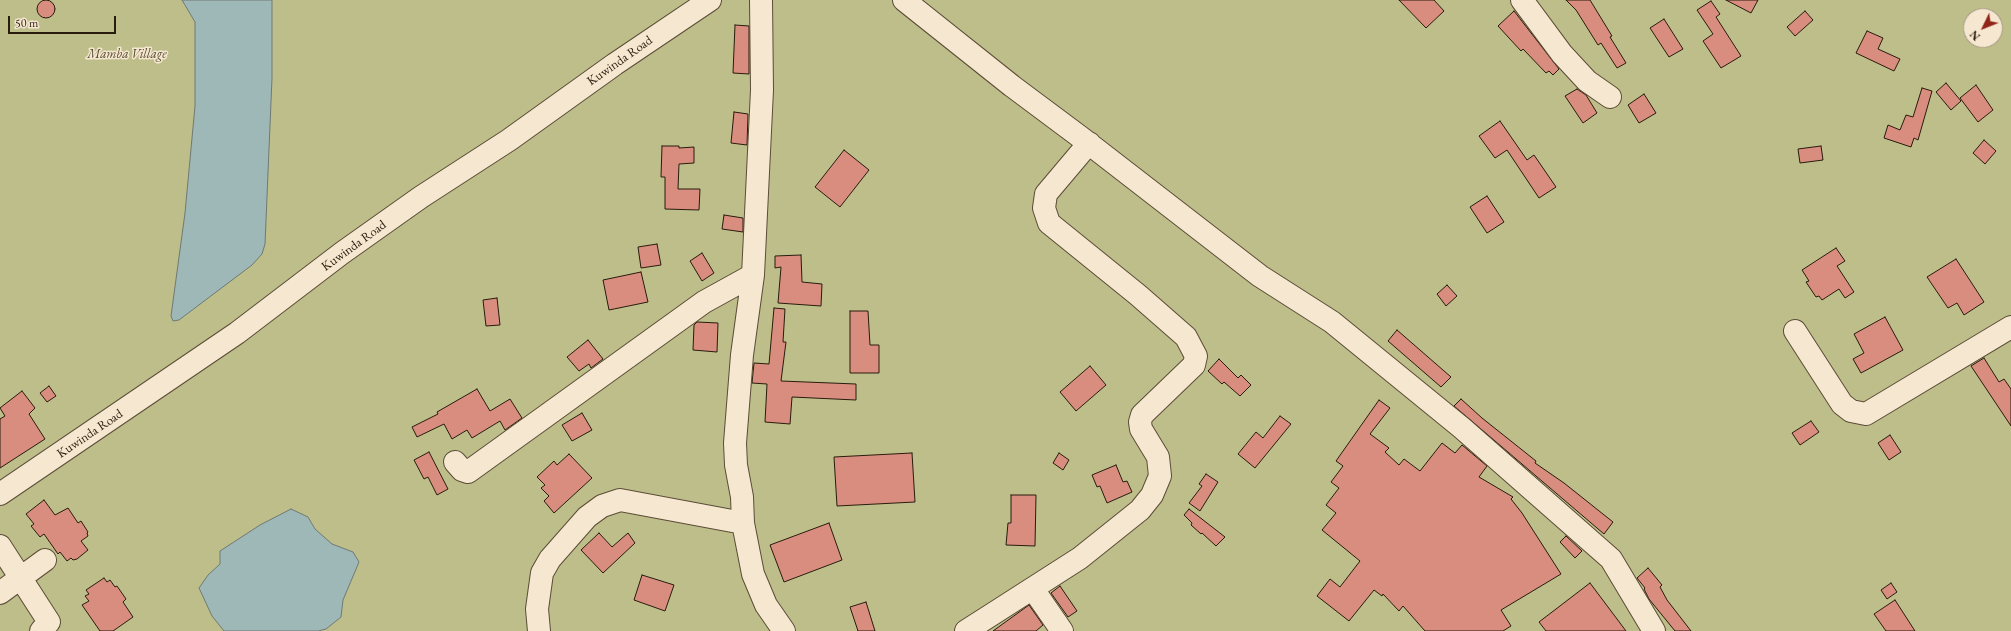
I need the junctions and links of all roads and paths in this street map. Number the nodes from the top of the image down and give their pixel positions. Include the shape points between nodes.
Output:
1 (710, 0) edge
2 (761, 0) edge
3 (904, 0) edge
4 (1522, 0) edge
5 (1610, 97) dead end
6 (1089, 143) junction
7 (752, 275) junction
8 (2011, 328) edge
9 (1795, 331) dead end
10 (455, 462) dead end
11 (0, 494) edge
12 (743, 523) junction
13 (0, 546) edge
14 (45, 560) dead end
15 (20, 578) junction
16 (1033, 589) junction
17 (0, 593) edge
18 (40, 631) edge
19 (539, 631) edge
20 (784, 631) edge
21 (966, 631) edge
22 (1062, 631) edge
23 (1654, 631) edge

1 - 11 street, Kuwinda Road via 342,253 237,333
2 - 7 street via 762,90
3 - 6 street
4 - 5 street via 1562,54 1587,81
6 - 16 street via 1046,194 1044,208 1049,223 1186,337 1196,356 1194,365 1187,373 1142,414 1141,429 1158,457 1160,470 1152,495 1140,510 1080,558
6 - 23 street via 1260,276 1332,322 1467,433 1611,559
7 - 10 street via 704,302 468,472 462,470
7 - 12 street via 735,443
8 - 9 street via 1866,414 1851,411 1842,404
12 - 19 street via 620,500 602,506 587,517 555,553 542,573 536,609
12 - 20 street via 753,574 766,605
13 - 15 street
14 - 15 street
15 - 17 street
15 - 18 street via 49,622
16 - 21 street
16 - 22 street

